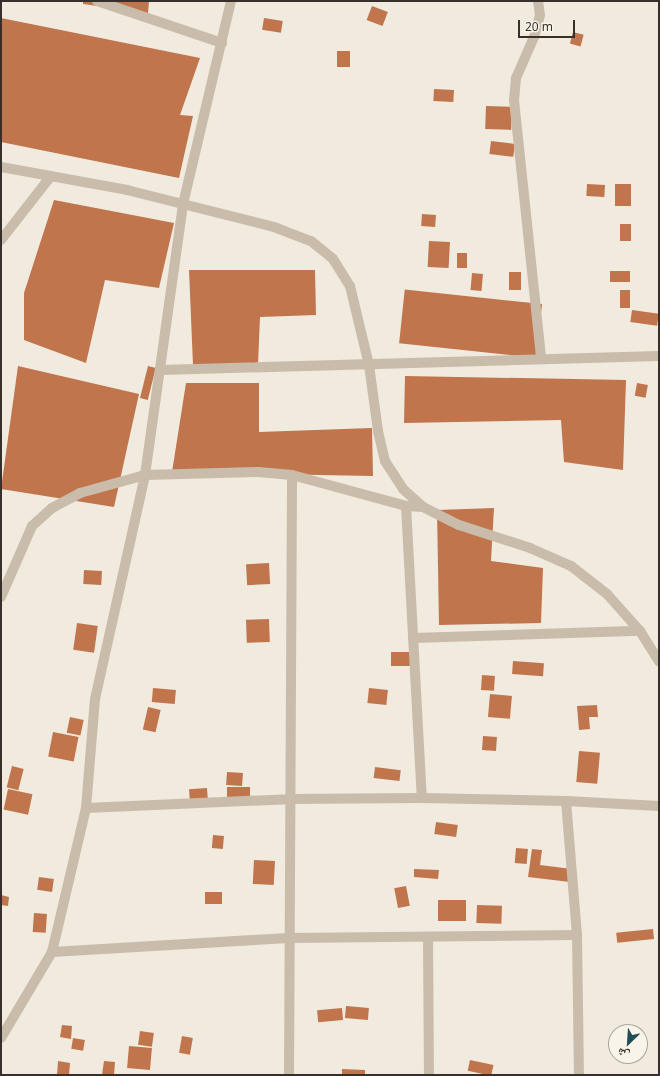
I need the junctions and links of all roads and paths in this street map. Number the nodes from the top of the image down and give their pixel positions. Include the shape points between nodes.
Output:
1 (97, 1) edge
2 (231, 1) edge
3 (538, 1) edge
4 (222, 44) junction
5 (1, 167) edge
6 (51, 176) junction
7 (184, 204) junction
8 (1, 240) edge
9 (659, 356) edge
10 (540, 359) junction
11 (369, 365) junction
12 (160, 370) junction
13 (145, 475) junction
14 (292, 475) junction
15 (406, 506) junction
16 (423, 507) junction
17 (1, 597) edge
18 (640, 631) junction
19 (413, 638) junction
20 (659, 662) edge
21 (422, 798) junction
22 (289, 799) junction
23 (566, 801) junction
24 (659, 806) edge
25 (86, 808) junction
26 (577, 935) junction
27 (289, 938) junction
28 (428, 938) junction
29 (52, 952) junction
30 (1, 1038) edge
31 (290, 1075) edge
32 (429, 1075) edge
33 (579, 1075) edge

1 - 4 street
2 - 4 street
3 - 10 street via 540,15 534,37 516,78 514,100
4 - 7 street
5 - 6 street
6 - 7 street
6 - 8 street
7 - 11 street via 274,227 310,241 333,259 350,286
7 - 12 street
9 - 10 street
10 - 11 street
11 - 12 street
11 - 16 street via 385,461 403,490
12 - 13 street
13 - 14 street via 258,472
13 - 17 street via 80,493 52,508 32,526
13 - 25 street via 96,698
14 - 15 street
14 - 22 street
15 - 16 street
15 - 19 street
16 - 18 street via 459,525 530,548 571,566 607,594
18 - 19 street
18 - 20 street
19 - 21 street
21 - 22 street
21 - 23 street
22 - 25 street
22 - 27 street
23 - 24 street
23 - 26 street
25 - 29 street
26 - 28 street
26 - 33 street
27 - 28 street
27 - 29 street
27 - 31 street
28 - 32 street
29 - 30 street

